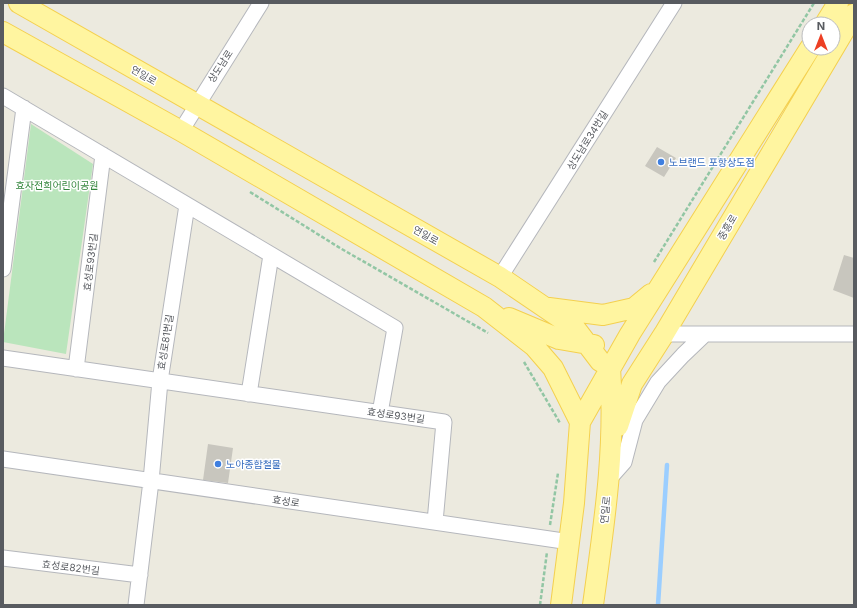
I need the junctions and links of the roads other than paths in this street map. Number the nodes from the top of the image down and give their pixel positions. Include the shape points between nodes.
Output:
1 (20, 3) edge
2 (261, 3) edge
3 (674, 3) edge
4 (830, 10) edge
5 (852, 16) edge
6 (3, 32) edge
7 (805, 56) edge
8 (3, 96) edge
9 (196, 105) junction
10 (24, 108) junction
11 (181, 131) junction
12 (104, 155) junction
13 (187, 205) junction
14 (271, 255) junction
15 (3, 269) edge
16 (500, 277) junction
17 (662, 285) junction
18 (484, 307) junction
19 (547, 307) junction
20 (664, 334) junction
21 (705, 334) junction
22 (854, 334) edge
23 (588, 345) junction
24 (622, 346) junction
25 (3, 358) edge
26 (610, 367) junction
27 (76, 369) junction
28 (160, 381) junction
29 (249, 394) junction
30 (380, 413) junction
31 (580, 422) junction
32 (612, 444) junction
33 (3, 460) edge
34 (608, 480) junction
35 (151, 481) junction
36 (435, 522) junction
37 (570, 542) junction
38 (3, 558) edge
39 (140, 575) junction
40 (136, 605) edge
41 (561, 605) edge
42 (593, 605) edge

1 - 9 main road, 연일로
2 - 9 street, 상도남로
3 - 16 street, 상도남로34번길
4 - 5 street
5 - 20 main road, 중흥로
6 - 11 main road
7 - 17 main road
8 - 10 street
9 - 11 street, 상도남로
9 - 16 main road, 연일로
10 - 12 street
10 - 15 street
11 - 18 main road
12 - 13 street
12 - 27 street, 효성로93번길
13 - 14 street
13 - 28 street, 효성로81번길
14 - 29 street
14 - 30 street via 395,328
16 - 19 main road, 연일로
17 - 19 main road via 634,308 603,315
17 - 24 main road
18 - 23 main road via 559,339
18 - 31 main road via 534,346 553,368
19 - 23 main road, 연일로 via 575,328
20 - 21 street
20 - 24 main road
20 - 32 main road, 중흥로 via 632,384
21 - 22 street
21 - 34 street via 658,382 635,420 624,462
23 - 24 main road
23 - 26 main road, 연일로 via 600,361
24 - 26 main road
25 - 27 street, 효성로93번길
26 - 31 main road
26 - 32 main road, 연일로
27 - 28 street, 효성로93번길
28 - 29 street, 효성로93번길
28 - 35 street, 효성로81번길
29 - 30 street, 효성로93번길
30 - 36 street, 효성로93번길 via 444,422
31 - 37 main road
32 - 34 main road, 연일로
33 - 35 street, 효성로
34 - 42 main road, 연일로
35 - 36 street, 효성로
35 - 39 street
36 - 37 street, 효성로
37 - 41 main road
38 - 39 street, 효성로82번길
39 - 40 street

